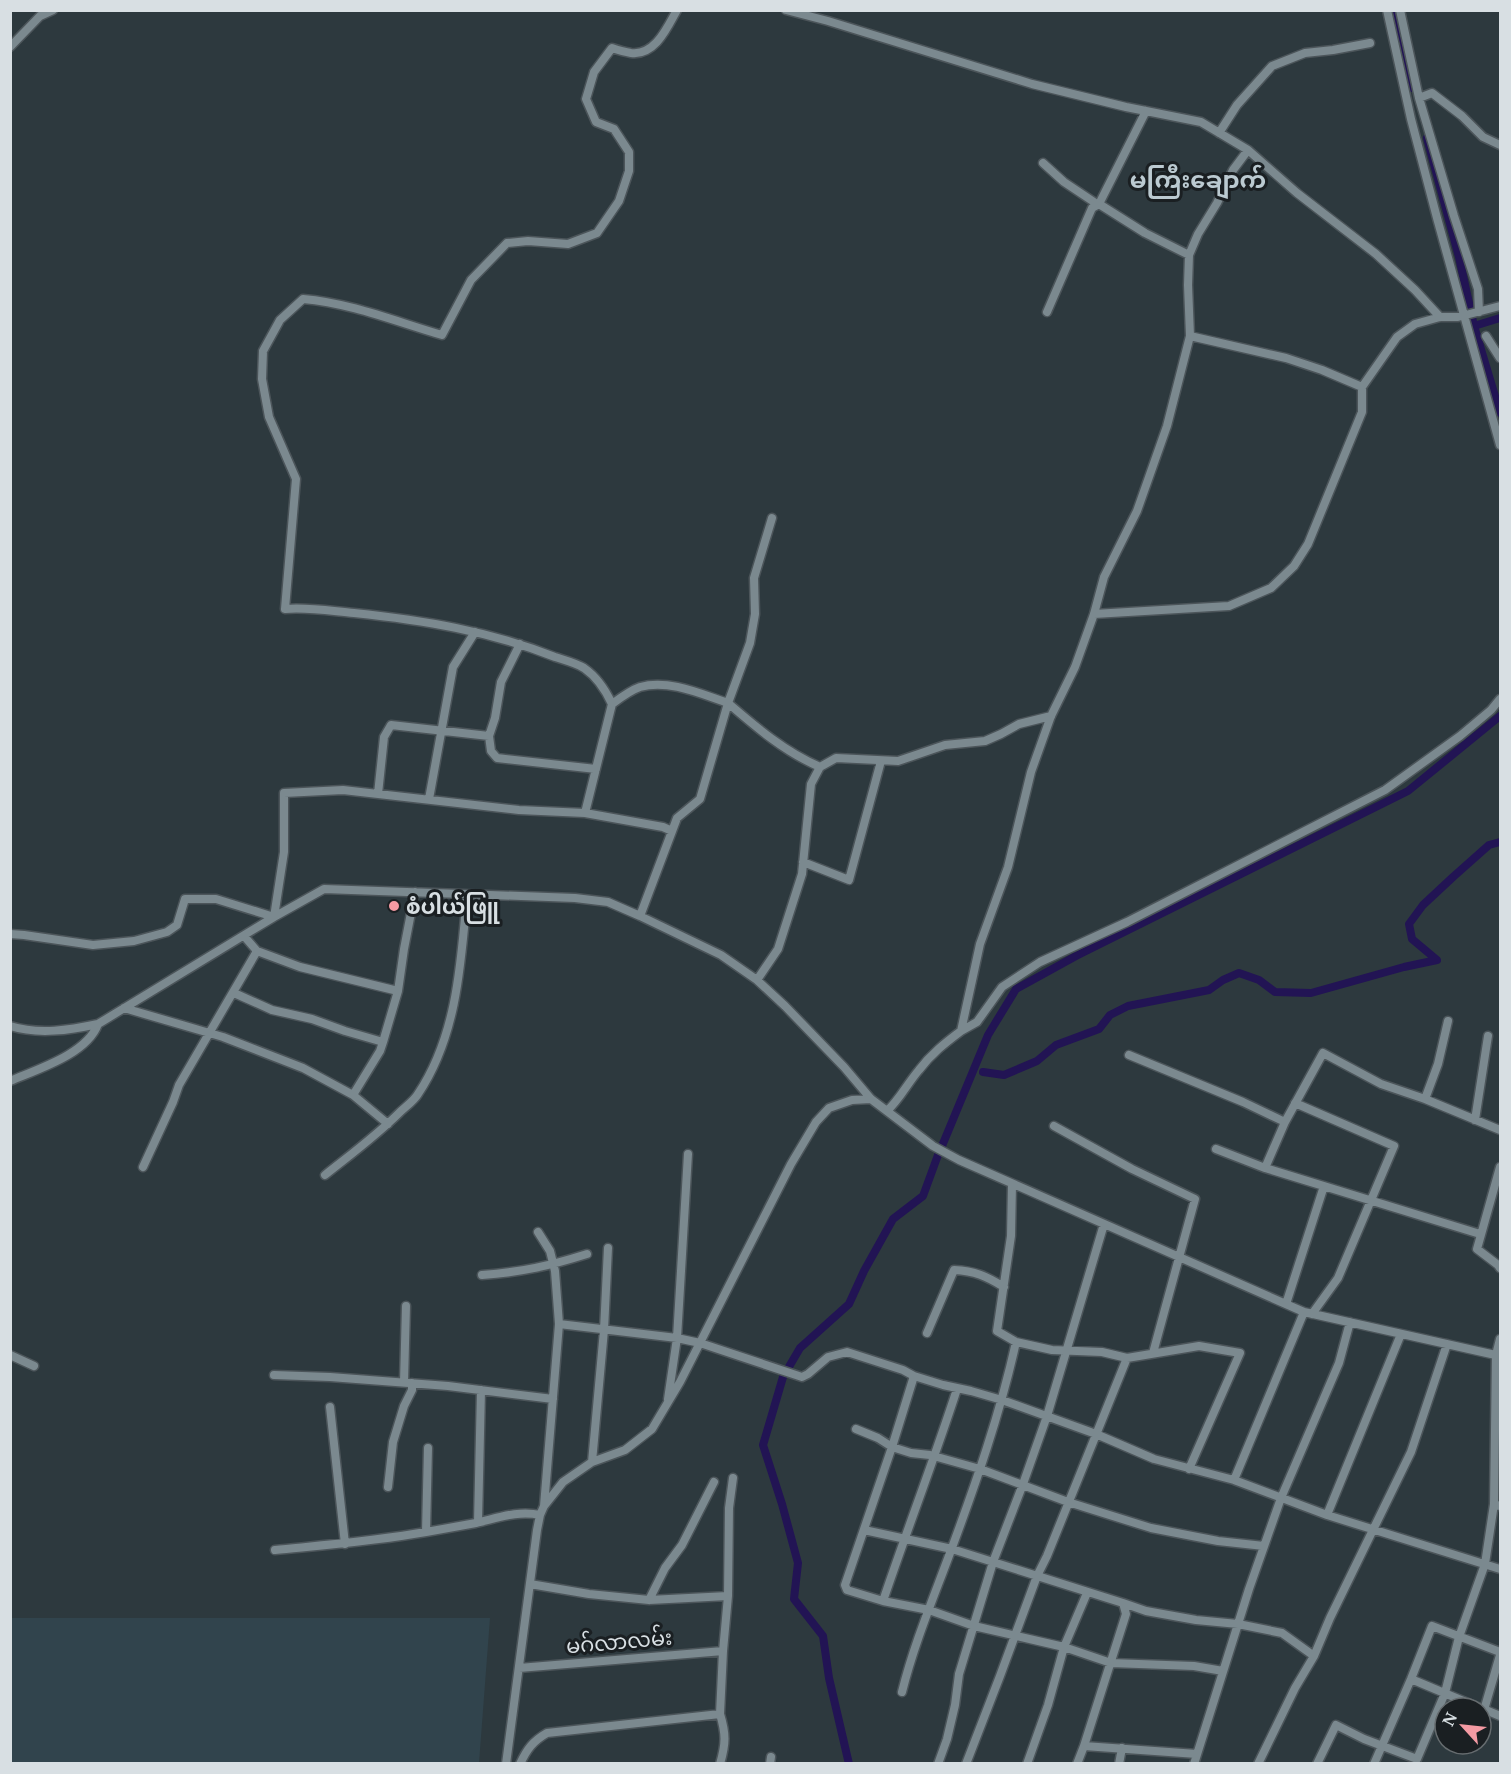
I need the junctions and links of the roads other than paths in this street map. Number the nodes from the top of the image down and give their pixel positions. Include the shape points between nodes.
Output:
1 (53, 10) edge
2 (677, 10) edge
3 (786, 10) edge
4 (1387, 10) edge
5 (1400, 10) edge
6 (1370, 43) dead end
7 (10, 47) edge
8 (1419, 98) junction
9 (1146, 111) junction
10 (1219, 133) junction
11 (1500, 145) edge
12 (1248, 150) junction
13 (1043, 163) dead end
14 (1098, 204) junction
15 (1189, 255) junction
16 (1500, 306) edge
17 (1047, 312) dead end
18 (1478, 312) junction
19 (1464, 315) junction
20 (1440, 317) junction
21 (1190, 336) junction
22 (1486, 336) dead end
23 (1500, 358) edge
24 (1362, 387) junction
25 (1500, 445) edge
26 (772, 518) dead end
27 (1094, 614) junction
28 (474, 632) junction
29 (520, 644) junction
30 (1500, 699) edge
31 (728, 703) junction
32 (612, 704) junction
33 (1051, 716) junction
34 (441, 730) junction
35 (489, 736) junction
36 (881, 761) junction
37 (820, 767) junction
38 (596, 769) junction
39 (378, 794) junction
40 (429, 799) junction
41 (585, 813) junction
42 (672, 831) junction
43 (803, 862) junction
44 (416, 892) junction
45 (467, 895) junction
46 (640, 916) junction
47 (274, 917) junction
48 (10, 934) edge
49 (244, 936) junction
50 (257, 951) junction
51 (757, 980) junction
52 (398, 991) junction
53 (234, 993) junction
54 (124, 1008) junction
55 (1448, 1021) dead end
56 (98, 1024) junction
57 (10, 1026) edge
58 (961, 1032) junction
59 (209, 1033) junction
60 (1488, 1035) dead end
61 (383, 1042) junction
62 (1129, 1055) dead end
63 (10, 1081) edge
64 (353, 1095) junction
65 (871, 1099) junction
66 (1425, 1099) junction
67 (1295, 1103) junction
68 (887, 1111) junction
69 (1475, 1120) junction
70 (1286, 1122) junction
71 (388, 1124) junction
72 (1054, 1126) dead end
73 (1500, 1130) edge
74 (1216, 1149) dead end
75 (688, 1154) dead end
76 (143, 1167) dead end
77 (1500, 1167) edge
78 (1265, 1168) junction
79 (325, 1175) dead end
80 (1012, 1184) junction
81 (1324, 1186) junction
82 (1371, 1199) junction
83 (1104, 1224) junction
84 (538, 1232) dead end
85 (1480, 1234) junction
86 (608, 1248) dead end
87 (587, 1254) dead end
88 (1179, 1256) junction
89 (554, 1265) junction
90 (1500, 1268) edge
91 (482, 1275) dead end
92 (1004, 1287) junction
93 (1286, 1304) junction
94 (406, 1306) dead end
95 (1308, 1313) junction
96 (1350, 1322) junction
97 (559, 1324) junction
98 (604, 1330) junction
99 (927, 1333) dead end
100 (1401, 1334) junction
101 (677, 1338) junction
102 (1500, 1339) edge
103 (1016, 1342) junction
104 (700, 1343) junction
105 (1447, 1344) junction
106 (1066, 1350) junction
107 (1154, 1353) junction
108 (10, 1355) edge
109 (1498, 1356) edge
110 (1127, 1358) junction
111 (34, 1366) dead end
112 (274, 1375) dead end
113 (914, 1376) junction
114 (408, 1382) junction
115 (957, 1389) junction
116 (481, 1390) junction
117 (553, 1399) junction
118 (1002, 1400) junction
119 (330, 1407) dead end
120 (667, 1407) junction
121 (1047, 1416) junction
122 (856, 1430) dead end
123 (1096, 1434) junction
124 (892, 1447) junction
125 (428, 1448) dead end
126 (935, 1457) junction
127 (592, 1462) junction
128 (980, 1469) junction
129 (1190, 1469) junction
130 (733, 1478) dead end
131 (1234, 1480) junction
132 (714, 1482) dead end
133 (1023, 1484) junction
134 (388, 1487) dead end
135 (1281, 1498) junction
136 (1068, 1502) junction
137 (1497, 1505) edge
138 (542, 1510) junction
139 (1327, 1515) junction
140 (478, 1522) junction
141 (864, 1530) junction
142 (1374, 1530) junction
143 (426, 1532) junction
144 (904, 1539) junction
145 (345, 1544) junction
146 (1264, 1546) junction
147 (952, 1549) junction
148 (274, 1550) dead end
149 (993, 1562) junction
150 (1485, 1564) junction
151 (1500, 1569) edge
152 (1037, 1576) junction
153 (530, 1584) junction
154 (1087, 1593) junction
155 (728, 1596) junction
156 (649, 1600) junction
157 (883, 1601) junction
158 (1123, 1603) junction
159 (929, 1610) junction
160 (1238, 1624) junction
161 (974, 1626) junction
162 (1016, 1635) junction
163 (1459, 1636) junction
164 (1064, 1647) junction
165 (723, 1651) junction
166 (1500, 1654) edge
167 (1314, 1656) junction
168 (1111, 1663) junction
169 (519, 1668) junction
170 (1223, 1671) junction
171 (1411, 1679) junction
172 (902, 1692) dead end
173 (1445, 1693) junction
174 (1452, 1696) edge
175 (1486, 1696) edge
176 (720, 1714) junction
177 (1382, 1745) junction
178 (1084, 1746) junction
179 (1122, 1748) junction
180 (1197, 1760) edge
181 (506, 1764) edge
182 (520, 1764) edge
183 (720, 1764) edge
184 (938, 1764) edge
185 (966, 1764) edge
186 (1027, 1764) edge
187 (1077, 1764) edge
188 (1119, 1764) edge
189 (1258, 1764) edge
190 (1317, 1764) edge
191 (1374, 1764) edge

1 - 7 street via 40,16
2 - 28 street via 651,49 633,53 612,48 594,72 586,99 596,122 614,129 629,152 629,171 619,201 597,232 568,244 507,243 471,280 442,336 354,308 303,299 280,320 263,351 262,379 269,417 296,479 285,609 381,616
3 - 9 street via 1032,84
4 - 19 street via 1411,119
5 - 8 street
6 - 10 street via 1305,53 1272,66 1237,105
8 - 11 street via 1432,93 1483,137
8 - 18 street via 1478,289
9 - 10 street via 1201,122
9 - 14 street
10 - 12 street
12 - 15 street via 1233,170
12 - 20 street via 1376,254
13 - 14 street
14 - 15 street
14 - 17 street via 1092,208
15 - 21 street
16 - 18 street
18 - 19 street
19 - 20 street
19 - 25 street
20 - 24 street via 1415,324 1397,337
21 - 24 street via 1286,358
21 - 27 street via 1167,426 1137,511 1104,577
22 - 23 street
24 - 27 street via 1362,412 1308,544 1294,566 1271,588 1229,606
26 - 31 street via 754,578 755,614 750,643
27 - 33 street via 1075,667
28 - 29 street
28 - 34 street via 453,667
29 - 32 street via 584,668 606,691
29 - 35 street via 501,682
30 - 58 street via 1460,736 1385,790 1127,922 1040,962 1002,987 977,1022
31 - 32 street via 657,685 639,687
31 - 37 street via 763,734
31 - 42 street via 700,799 677,818
32 - 38 street
33 - 36 street via 1019,724 985,741 945,745 898,761
33 - 58 street via 1031,772 1008,867 980,944
34 - 35 street
34 - 39 street via 391,725 384,737
34 - 40 street
35 - 38 street via 490,751 497,758
36 - 37 street via 836,758
36 - 43 street via 849,880
37 - 43 street via 811,784
38 - 41 street
39 - 40 street
39 - 47 street via 344,790 284,793 284,852
40 - 41 street
41 - 42 street
42 - 46 street
43 - 51 street via 778,949
44 - 45 street
44 - 47 street via 324,890
44 - 52 street
45 - 46 street via 608,902
45 - 71 street via 461,962 450,1021 436,1062 417,1096
46 - 51 street via 721,955
47 - 48 street via 216,899 186,899 177,925 167,932 134,941 93,945
47 - 49 street
49 - 50 street
49 - 54 street
50 - 52 street via 300,967
50 - 53 street
51 - 65 street
52 - 61 street
53 - 59 street
53 - 61 street via 272,1010
54 - 56 street
54 - 59 street
55 - 66 street
56 - 57 street via 38,1031
56 - 63 street via 80,1047
58 - 68 street via 940,1046
59 - 64 street via 303,1068
59 - 76 street via 178,1085
60 - 69 street
61 - 64 street
62 - 70 street
64 - 71 street
65 - 68 street
65 - 104 street via 852,1100 829,1108 816,1122
66 - 67 street via 1381,1084 1323,1053
66 - 69 street
67 - 70 street
67 - 82 street via 1394,1146
68 - 80 street via 933,1146
69 - 73 street
70 - 78 street
71 - 79 street
72 - 88 street via 1196,1199
74 - 78 street
75 - 101 street
77 - 85 street
78 - 81 street
80 - 83 street
80 - 92 street via 1011,1236
81 - 82 street
81 - 93 street
82 - 85 street
82 - 95 street via 1338,1278
83 - 88 street
83 - 106 street
84 - 89 street
85 - 90 street via 1477,1249
86 - 98 street
87 - 89 street
88 - 93 street
88 - 107 street
89 - 91 street
89 - 97 street
92 - 99 street via 970,1271 954,1270
92 - 103 street via 997,1331
93 - 95 street
94 - 114 street
95 - 96 street
95 - 131 street
96 - 100 street
96 - 135 street via 1339,1363
97 - 98 street
97 - 117 street
98 - 101 street
98 - 127 street
100 - 105 street
100 - 139 street
101 - 104 street
101 - 120 street
102 - 109 street
103 - 106 street
103 - 118 street
104 - 113 street via 802,1377 828,1357 847,1353
104 - 120 street
105 - 109 street
105 - 142 street via 1411,1452
106 - 110 street
106 - 121 street
107 - 110 street
107 - 129 street via 1199,1346 1240,1353
108 - 111 street
109 - 137 street
110 - 123 street
112 - 114 street
113 - 115 street
113 - 124 street
114 - 116 street
114 - 134 street via 412,1390 393,1442
115 - 118 street
115 - 126 street
116 - 117 street
116 - 140 street
117 - 138 street
118 - 121 street
118 - 128 street
119 - 145 street
120 - 127 street via 652,1430 626,1450
121 - 123 street
121 - 133 street
122 - 124 street
123 - 129 street via 1154,1459
123 - 136 street
124 - 126 street
124 - 141 street
125 - 143 street
126 - 128 street
126 - 144 street
127 - 138 street via 563,1482
128 - 133 street
128 - 147 street
129 - 131 street
130 - 155 street
131 - 135 street
132 - 156 street
133 - 136 street
133 - 149 street
135 - 139 street
135 - 146 street
136 - 146 street via 1150,1528
136 - 152 street
137 - 150 street
138 - 140 street
138 - 153 street
139 - 142 street
140 - 143 street
141 - 144 street
141 - 157 street via 845,1585 847,1590
142 - 150 street
142 - 167 street
143 - 145 street
144 - 147 street
144 - 157 street
145 - 148 street
146 - 160 street
147 - 149 street
147 - 159 street
149 - 152 street
149 - 161 street
150 - 151 street
150 - 163 street
152 - 154 street
152 - 162 street
153 - 156 street
153 - 169 street
154 - 158 street
154 - 164 street
155 - 156 street
155 - 165 street
157 - 159 street
158 - 160 street via 1146,1611
158 - 168 street via 1126,1614
159 - 161 street
159 - 172 street
160 - 167 street via 1282,1633
160 - 170 street
161 - 162 street
161 - 184 street
162 - 164 street
162 - 185 street
163 - 166 street
163 - 171 street via 1432,1626
163 - 173 street
164 - 168 street
164 - 186 street
165 - 169 street, မဂ်လာလမ်း
165 - 176 street
166 - 175 street
167 - 189 street
168 - 170 street
168 - 178 street
169 - 181 street
170 - 180 street
171 - 173 street
171 - 177 street
173 - 174 street
173 - 177 street via 1417,1759
176 - 182 street via 547,1733 528,1747
176 - 183 street via 726,1731
177 - 190 street via 1336,1725
177 - 191 street
178 - 179 street
178 - 187 street
179 - 180 street
179 - 188 street

